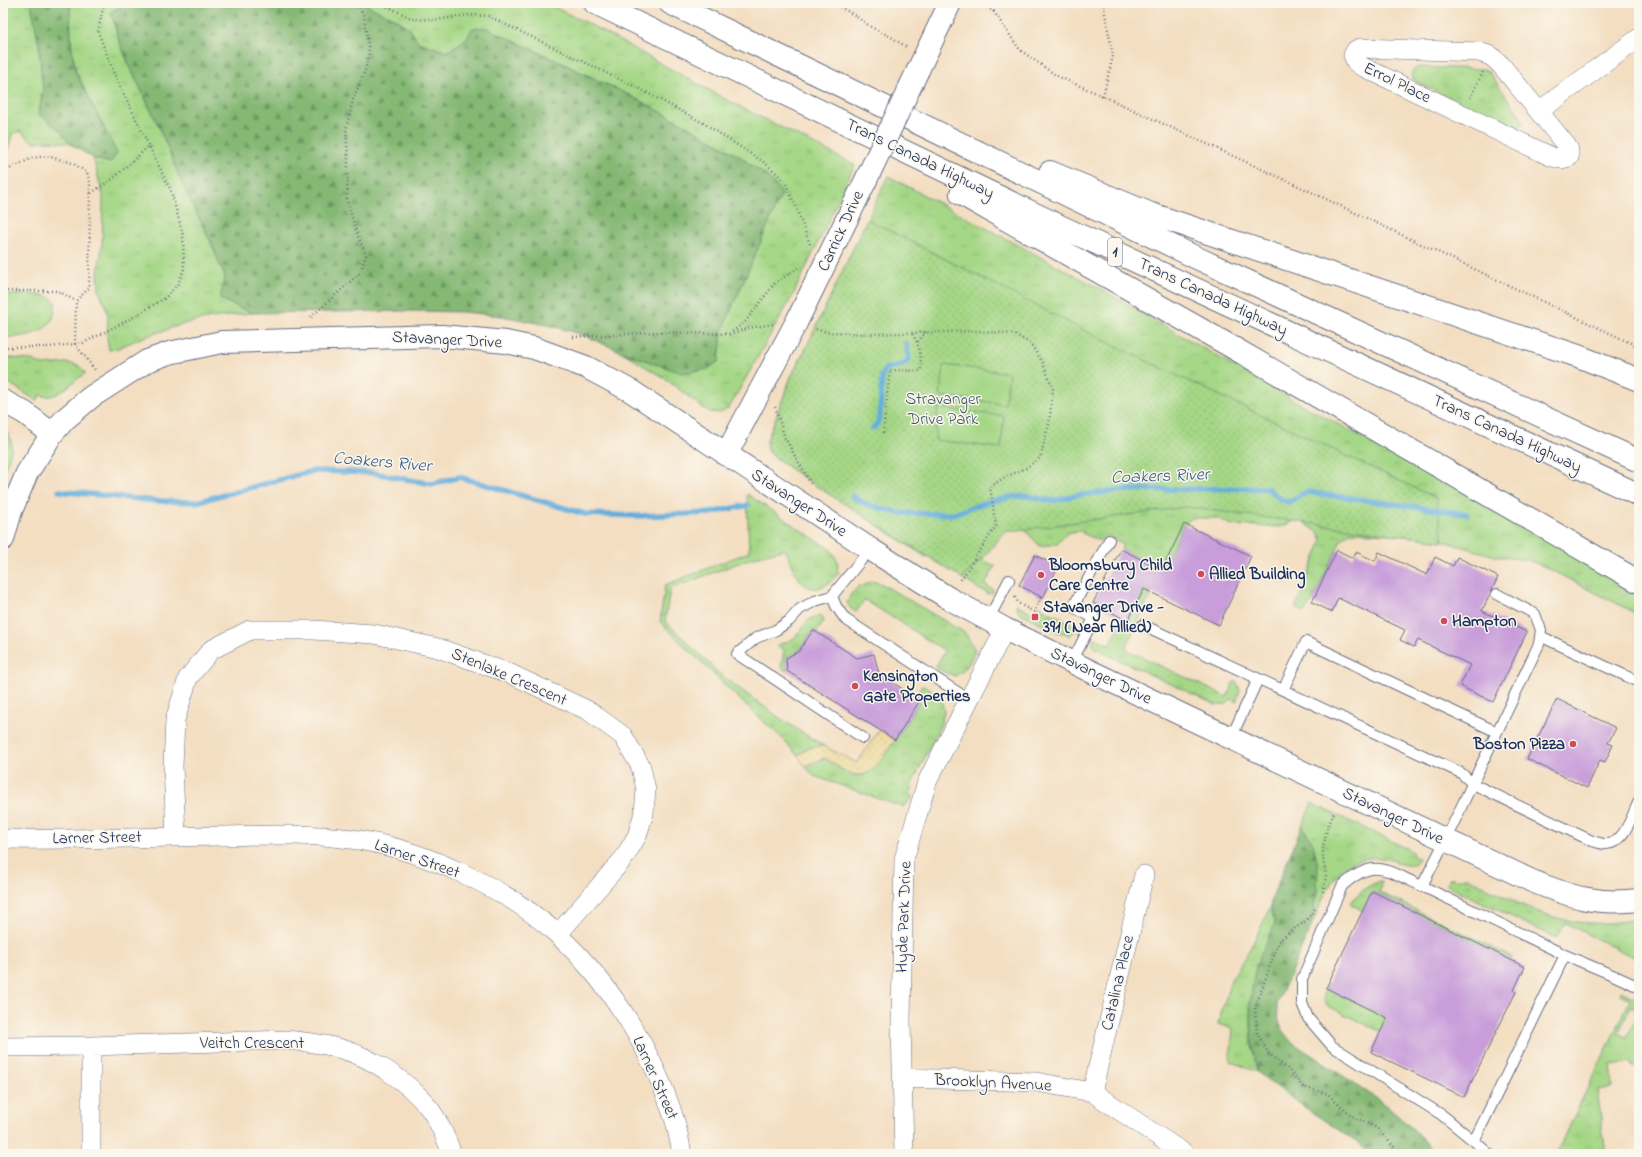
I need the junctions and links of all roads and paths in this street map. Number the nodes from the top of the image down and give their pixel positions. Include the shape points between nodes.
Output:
1 (104, 3) edge
2 (358, 3) edge
3 (380, 3) edge
4 (595, 3) edge
5 (670, 3) edge
6 (833, 3) edge
7 (950, 3) edge
8 (980, 3) edge
9 (992, 3) edge
10 (1103, 3) edge
11 (994, 12) junction
12 (740, 37) junction
13 (1639, 38) edge
14 (1491, 56) junction
15 (915, 61) junction
16 (1103, 96) junction
17 (795, 99) junction
18 (1539, 111) junction
19 (1462, 115) junction
20 (149, 145) junction
21 (3, 172) edge
22 (90, 193) junction
23 (812, 250) dead end
24 (802, 265) dead end
25 (3, 291) edge
26 (76, 301) junction
27 (311, 317) dead end
28 (775, 324) dead end
29 (810, 327) dead end
30 (911, 332) junction
31 (926, 332) junction
32 (729, 334) junction
33 (573, 338) dead end
34 (918, 342) junction
35 (75, 344) junction
36 (1639, 347) edge
37 (3, 348) edge
38 (1639, 380) edge
39 (108, 386) junction
40 (3, 401) edge
41 (775, 408) dead end
42 (883, 433) dead end
43 (52, 434) junction
44 (726, 455) junction
45 (1639, 461) edge
46 (812, 486) dead end
47 (1639, 495) edge
48 (3, 539) edge
49 (1109, 540) dead end
50 (870, 549) junction
51 (1009, 580) dead end
52 (960, 581) dead end
53 (1639, 582) edge
54 (1497, 594) dead end
55 (1015, 595) dead end
56 (832, 596) junction
57 (1041, 597) dead end
58 (996, 625) junction
59 (1143, 625) dead end
60 (1540, 636) junction
61 (1072, 662) junction
62 (1258, 679) junction
63 (1639, 682) edge
64 (1283, 690) junction
65 (968, 699) junction
66 (1497, 732) junction
67 (863, 738) dead end
68 (1231, 738) junction
69 (1473, 784) junction
70 (1639, 801) edge
71 (176, 836) junction
72 (3, 839) edge
73 (1445, 841) junction
74 (1144, 875) dead end
75 (1422, 886) junction
76 (1639, 900) edge
77 (558, 934) junction
78 (1565, 955) junction
79 (1639, 987) edge
80 (91, 1046) junction
81 (3, 1047) edge
82 (903, 1078) junction
83 (1092, 1092) junction
84 (1474, 1141) junction
85 (91, 1154) edge
86 (452, 1154) edge
87 (682, 1154) edge
88 (904, 1154) edge
89 (1185, 1154) edge
90 (1490, 1154) edge

1 - 20 path via 98,32 116,78
2 - 27 path via 364,17 369,52 346,129 347,201 366,255 360,273
3 - 23 path via 412,19 488,16 640,89 705,124 764,163 785,181
4 - 17 main road, Trans Canada Highway / 1
5 - 12 main road, Trans Canada Highway / 1
6 - 15 path via 891,36
7 - 15 main road, Carrick Drive
8 - 11 path
9 - 11 path
10 - 16 path via 1113,56
11 - 16 path via 1020,50 1057,76
12 - 38 main road via 1151,214 1578,356
12 - 45 main road, Trans Canada Highway / 1 via 1197,258
13 - 18 street
14 - 18 street, Errol Place
14 - 19 path
14 - 19 street, Errol Place via 1478,52 1362,48 1354,52 1353,57 1358,64
15 - 44 main road, Carrick Drive, bridge via 864,182 797,321
16 - 36 path
17 - 47 main road, Trans Canada Highway / 1 via 1071,231
17 - 53 main road
18 - 19 street, Errol Place via 1568,147 1570,153 1567,158 1552,157
20 - 22 path via 114,178
20 - 35 path via 171,191 183,235 184,269 178,284 165,298 108,331 83,343
21 - 22 path via 32,158 47,156 70,162 87,172
22 - 26 path via 90,288
24 - 32 path via 775,283 745,322
25 - 26 path via 58,291
26 - 35 path
28 - 32 path
29 - 30 path via 826,332
30 - 31 path
30 - 34 path
31 - 34 path
31 - 52 path via 978,330 1014,334 1030,343 1043,363 1053,389 1040,458 990,488 996,526
32 - 33 path via 660,332
34 - 42 path via 921,371 890,370
35 - 37 path
35 - 39 path
39 - 43 main road, Stavanger Drive via 79,406
39 - 44 main road, Stavanger Drive via 147,361 193,347 222,342 442,336 506,342 534,348 586,367 652,404
40 - 43 main road via 25,413
41 - 46 path via 785,438
43 - 48 main road, Stavanger Drive via 25,479 11,511
44 - 50 main road, Stavanger Drive
49 - 61 lane via 1073,607 1094,618
50 - 56 lane
50 - 58 main road, Stavanger Drive
51 - 58 lane
54 - 60 lane via 1535,614 1541,630
55 - 57 path via 1018,603 1034,612
56 - 65 lane via 845,619
56 - 67 lane via 800,608 776,630 756,638 737,654
58 - 61 main road, Stavanger Drive
58 - 65 street, Hyde Park Drive
59 - 62 lane
60 - 63 lane
60 - 66 lane via 1539,644
61 - 68 main road, Stavanger Drive
62 - 64 lane
62 - 68 lane
64 - 66 lane via 1306,642
64 - 69 lane via 1461,773
65 - 82 street, Hyde Park Drive via 927,782 904,859 901,1022
66 - 69 lane
68 - 73 main road, Stavanger Drive
69 - 70 lane via 1592,841 1605,844 1616,842 1624,832
69 - 73 lane
71 - 72 street, Larner Street
71 - 77 street, Larner Street via 300,835 352,839 383,845 444,865 477,880 519,904
71 - 77 street, Stenlake Crescent via 173,766 175,720 188,678 212,650 250,630 313,630 374,634 438,648 511,674 589,711 623,736 641,767 646,790 644,813 637,836 624,858
73 - 75 lane
73 - 76 main road, Stavanger Drive via 1563,893 1591,901
74 - 83 street, Catalina Place
75 - 78 lane
75 - 84 lane via 1381,868 1368,869 1355,875 1342,886 1302,979 1302,1003 1308,1018 1332,1046 1442,1115
77 - 87 street, Larner Street via 595,974 644,1047 676,1122
78 - 79 lane
78 - 84 lane
80 - 81 street, Veitch Crescent
80 - 85 street
80 - 86 street, Veitch Crescent via 287,1040 340,1048 370,1061 410,1088 429,1108 445,1135
82 - 83 street, Brooklyn Avenue via 1036,1082
82 - 88 street, Hyde Park Drive
83 - 89 street, Brooklyn Avenue
84 - 90 lane

